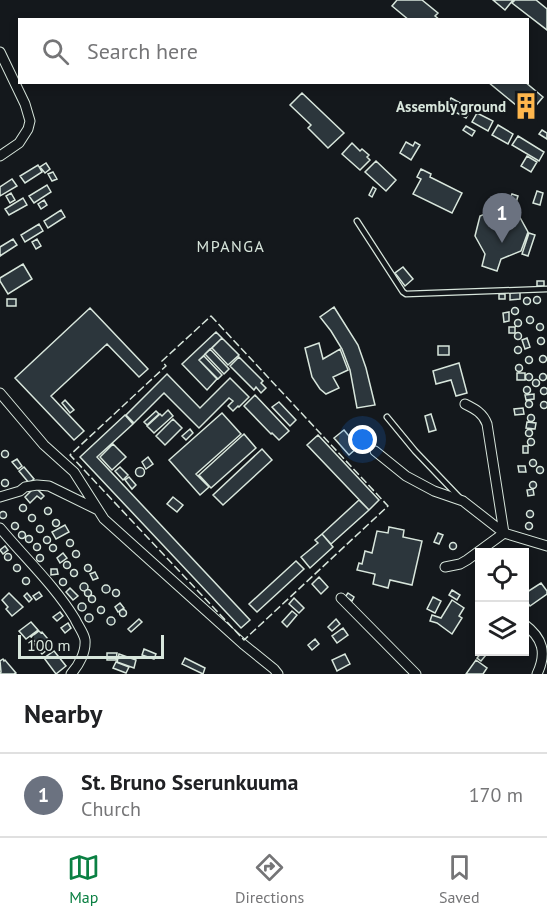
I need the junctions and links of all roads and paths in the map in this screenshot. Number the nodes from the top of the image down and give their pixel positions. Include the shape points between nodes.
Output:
1 (0, 52) edge
2 (0, 156) edge
3 (357, 221) dead end
4 (547, 289) edge
5 (0, 393) edge
6 (465, 404) dead end
7 (387, 417) dead end
8 (375, 451) dead end
9 (0, 497) edge
10 (463, 501) junction
11 (98, 510) junction
12 (0, 528) edge
13 (504, 533) junction
14 (547, 546) edge
15 (446, 567) dead end
16 (341, 598) dead end
17 (529, 627) edge
18 (71, 674) edge
19 (278, 674) edge
20 (416, 674) edge
21 (537, 674) edge

1 - 2 street via 30,121 19,143
3 - 4 lane via 406,294
5 - 11 street via 44,445 74,472
6 - 13 street via 478,411 487,424
7 - 10 lane
8 - 10 street via 406,476
9 - 11 street via 25,487 49,486
10 - 13 street
11 - 19 street
12 - 18 street via 68,608 83,634 84,653
13 - 14 street
13 - 15 street via 467,560
16 - 20 street
17 - 21 street via 542,644 544,654

